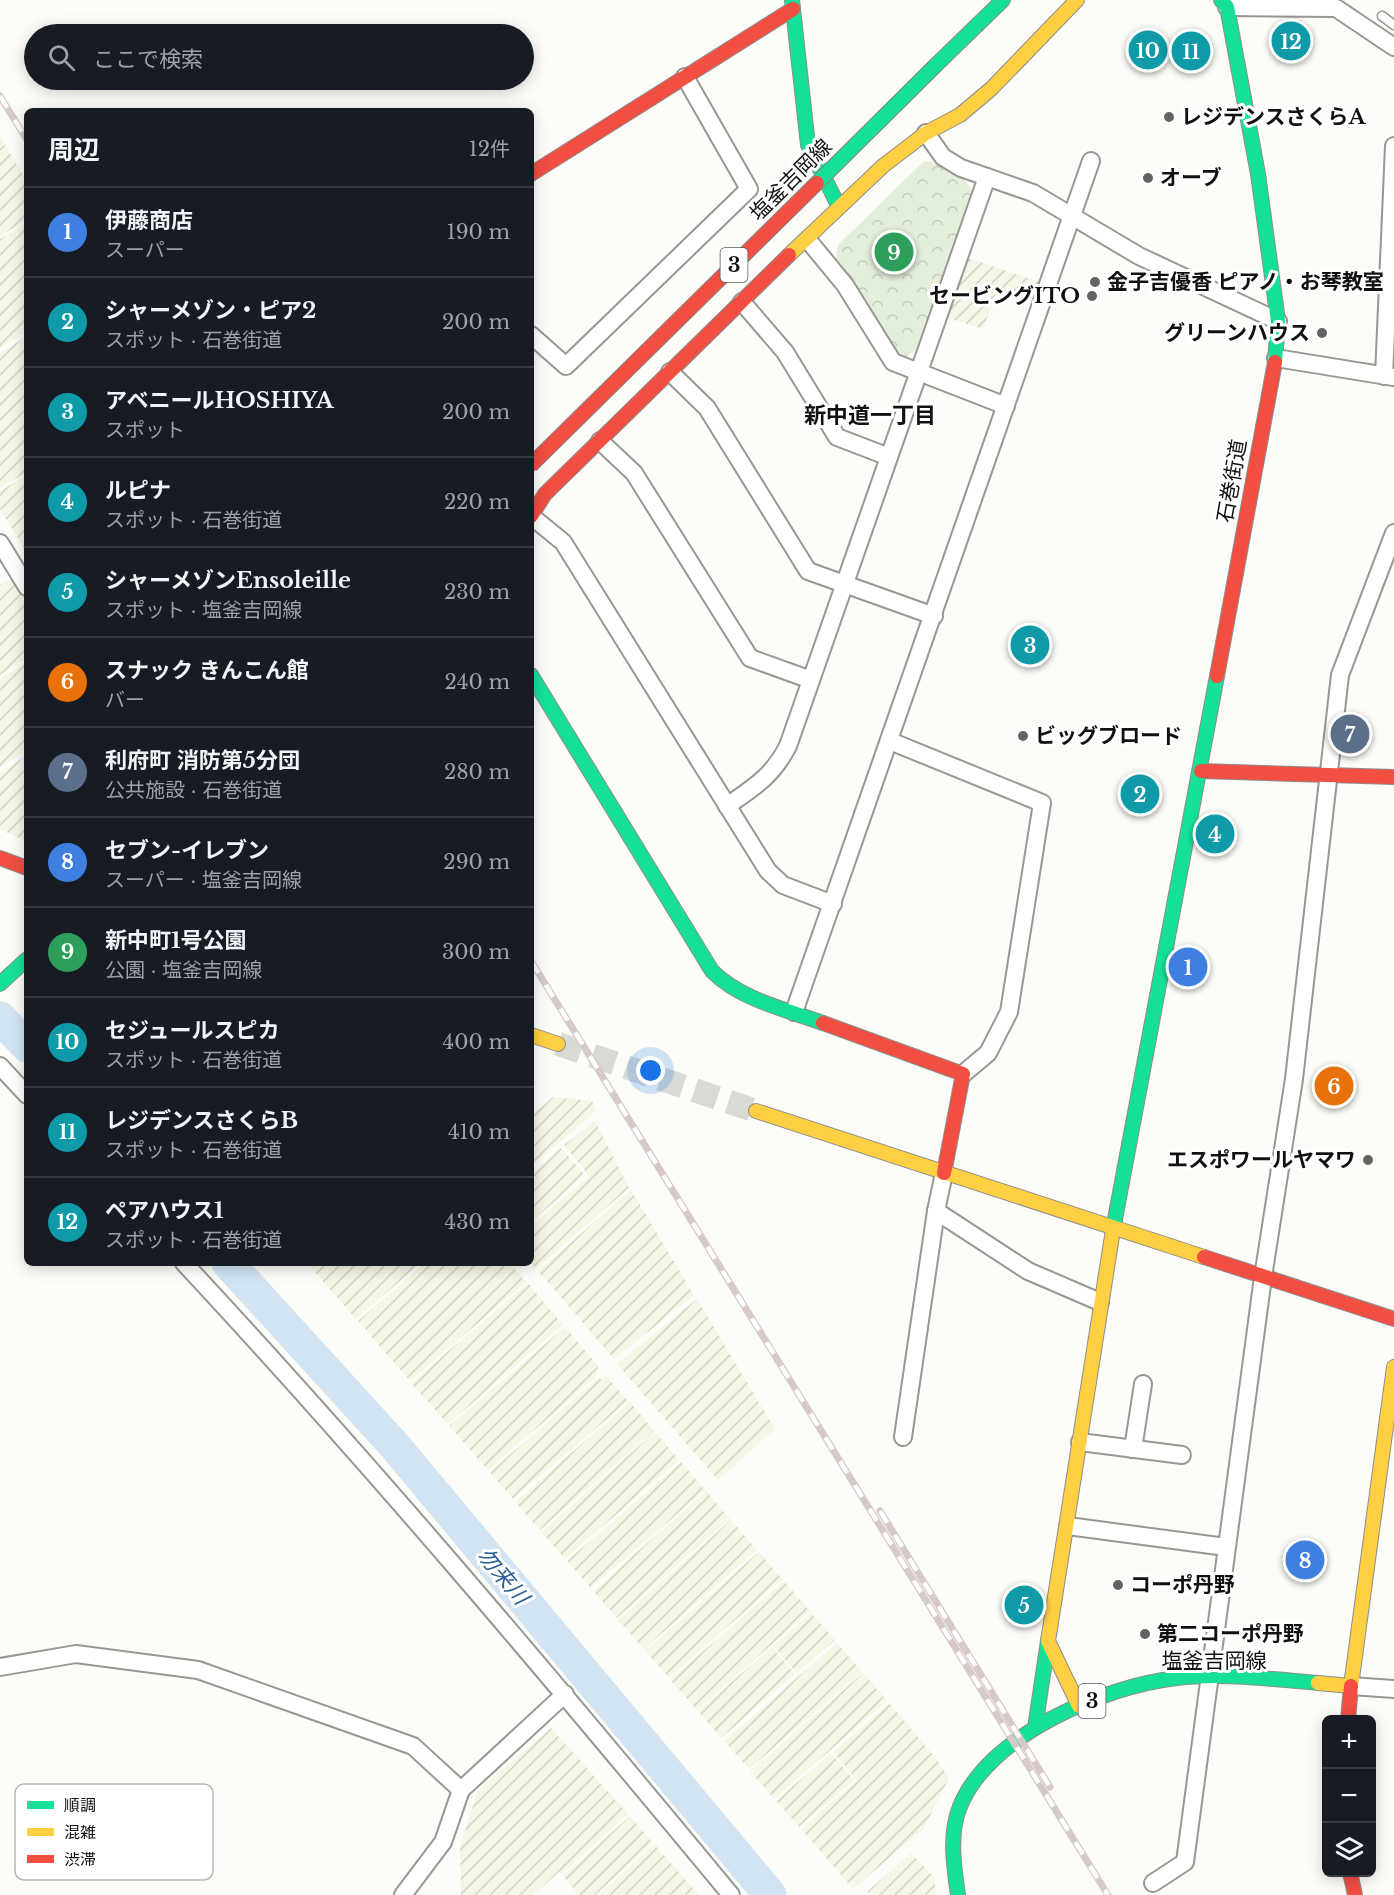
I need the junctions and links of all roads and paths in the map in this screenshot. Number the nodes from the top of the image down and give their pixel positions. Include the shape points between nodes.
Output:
1 (1003, 0) edge
2 (1077, 0) edge
3 (1224, 3) edge
4 (792, 5) edge
5 (1382, 16) dead end
6 (1394, 25) edge
7 (1394, 47) edge
8 (685, 77) junction
9 (926, 133) junction
10 (1394, 146) edge
11 (1091, 161) dead end
12 (534, 172) edge
13 (987, 177) junction
14 (839, 207) junction
15 (1072, 217) junction
16 (808, 240) junction
17 (742, 302) junction
18 (1278, 321) junction
19 (534, 338) edge
20 (1276, 358) junction
21 (670, 372) junction
22 (919, 372) junction
23 (1389, 377) edge
24 (1006, 406) junction
25 (600, 441) junction
26 (889, 457) junction
27 (534, 462) edge
28 (534, 511) edge
29 (534, 519) edge
30 (1394, 533) edge
31 (0, 543) edge
32 (24, 582) edge
33 (844, 584) junction
34 (934, 616) junction
35 (534, 680) edge
36 (811, 680) junction
37 (891, 741) junction
38 (1201, 771) junction
39 (1328, 776) junction
40 (1394, 777) edge
41 (727, 806) junction
42 (3, 864) edge
43 (24, 868) edge
44 (833, 904) junction
45 (24, 962) edge
46 (0, 984) edge
47 (794, 1012) junction
48 (534, 1036) edge
49 (558, 1044) tunnel mouth
50 (0, 1066) edge
51 (963, 1074) junction
52 (24, 1092) edge
53 (756, 1111) tunnel mouth
54 (944, 1173) junction
55 (936, 1211) junction
56 (1114, 1229) junction
57 (187, 1266) edge
58 (1263, 1277) junction
59 (1100, 1302) junction
60 (1394, 1319) edge
61 (1394, 1367) edge
62 (1143, 1384) dead end
63 (903, 1437) dead end
64 (1080, 1442) junction
65 (1133, 1449) junction
66 (1182, 1455) dead end
67 (1068, 1526) junction
68 (1226, 1547) junction
69 (1048, 1641) junction
70 (0, 1667) edge
71 (1209, 1677) junction
72 (1351, 1686) junction
73 (1394, 1689) edge
74 (565, 1694) junction
75 (1078, 1706) junction
76 (1348, 1715) edge
77 (1035, 1728) junction
78 (462, 1790) junction
79 (1351, 1877) edge
80 (1153, 1883) dead end
81 (403, 1895) edge
82 (731, 1895) edge
83 (958, 1895) edge
84 (1355, 1895) edge

1 - 27 street, 塩釜吉岡線 / 3, bridge
2 - 9 street via 991,89 960,114
3 - 7 street via 1336,8
3 - 18 street, 石巻街道 via 1258,174
4 - 8 street
4 - 14 street via 808,145
5 - 6 lane
8 - 12 street
8 - 19 street via 748,189 566,366
9 - 13 street via 943,157
9 - 14 street
10 - 23 street
11 - 15 street
13 - 15 street via 1033,193
13 - 22 street
14 - 16 street
15 - 18 street via 1139,256
15 - 24 street
16 - 17 street
16 - 22 street via 845,285 893,362
17 - 21 street
17 - 26 street via 785,352 837,437
18 - 20 street, 石巻街道
20 - 23 street
20 - 38 street, 石巻街道
21 - 25 street
21 - 33 street via 706,408 808,571
22 - 24 street
22 - 26 street
24 - 34 street
25 - 28 street via 545,494
25 - 36 street via 634,473 750,658
26 - 33 street
29 - 41 street via 562,542
30 - 39 street via 1340,675
31 - 32 street
33 - 34 street
33 - 36 street
34 - 37 street
35 - 47 street via 712,971 743,994
36 - 41 street via 777,767
37 - 44 street
37 - 51 street via 1042,803 1009,1012 988,1053
38 - 39 street
38 - 56 street, 石巻街道
39 - 40 street
39 - 58 street via 1294,1079
41 - 44 street via 768,871 783,885
42 - 43 street
44 - 47 street
45 - 46 street
47 - 51 street
48 - 49 street
50 - 52 street
51 - 54 street
53 - 54 street
54 - 55 street
54 - 56 street
55 - 59 street via 1028,1271
55 - 63 street
56 - 58 street
56 - 59 street, 石巻街道
57 - 74 street via 279,1365
58 - 60 street
58 - 68 street
59 - 64 street, 石巻街道
61 - 72 street
62 - 65 street
64 - 65 street
64 - 67 street, 石巻街道
65 - 66 street
67 - 68 street
67 - 69 street, 石巻街道
68 - 71 street
69 - 75 street
69 - 77 street, 石巻街道
70 - 78 street via 76,1654 198,1670 413,1746
71 - 72 street, 塩釜吉岡線 / 3
71 - 75 street, 塩釜吉岡線 / 3 via 1155,1681
71 - 80 street via 1185,1862
72 - 73 street
72 - 76 street
74 - 78 street
74 - 82 street
75 - 77 street, 塩釜吉岡線 / 3
77 - 83 street, 塩釜吉岡線 / 3 via 982,1770 959,1807 953,1836
78 - 81 street via 443,1842
79 - 84 street

